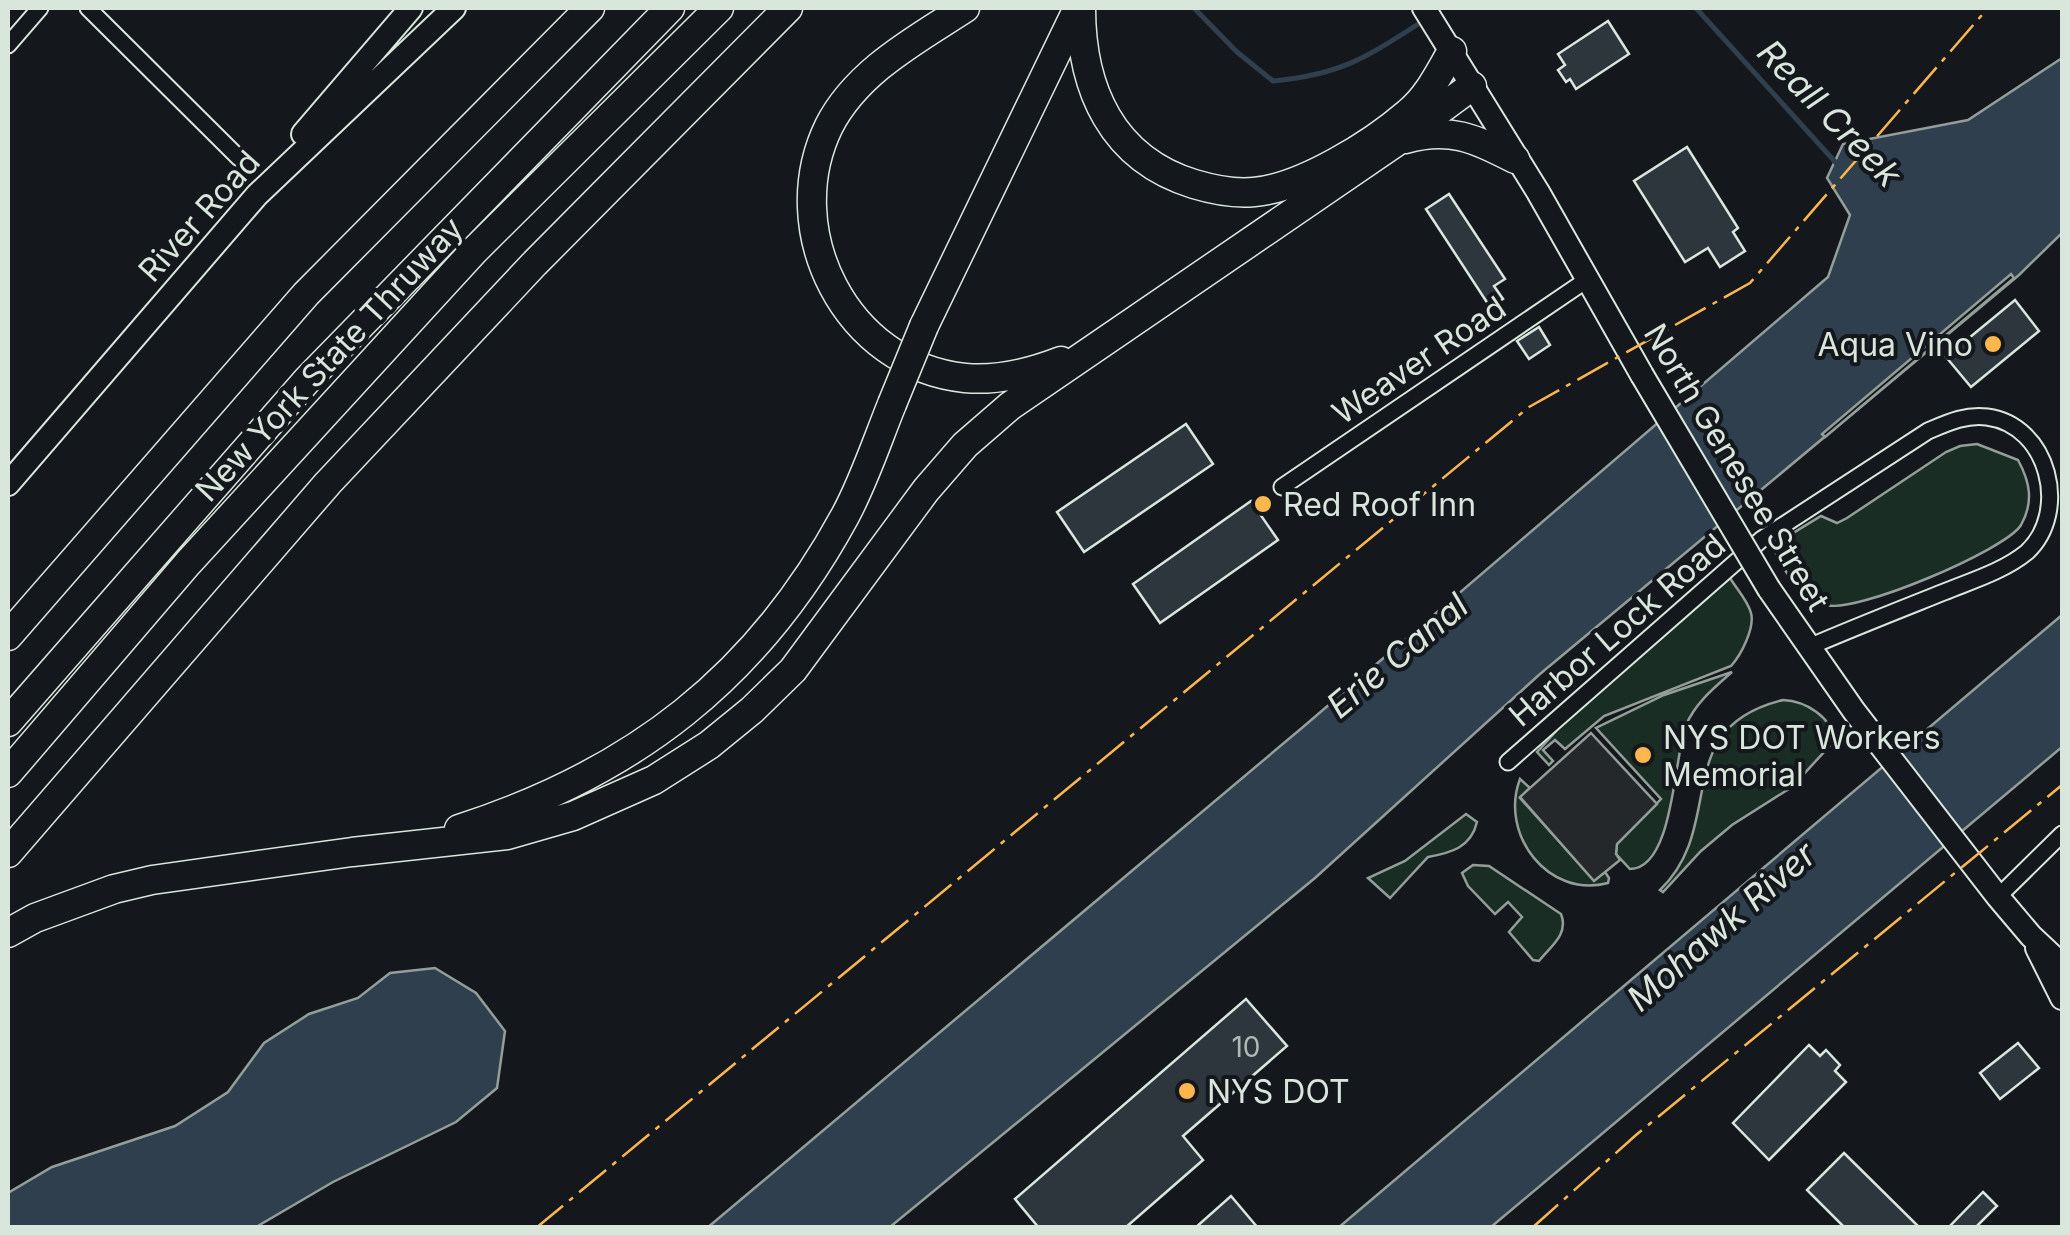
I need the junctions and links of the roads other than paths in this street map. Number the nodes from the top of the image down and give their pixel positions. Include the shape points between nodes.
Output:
1 (40, 8) edge
2 (88, 8) edge
3 (411, 8) edge
4 (454, 8) edge
5 (590, 8) edge
6 (670, 8) edge
7 (719, 8) edge
8 (788, 8) edge
9 (966, 8) edge
10 (1079, 8) edge
11 (1424, 8) edge
12 (1446, 42) junction
13 (8, 45) edge
14 (1472, 86) junction
15 (1399, 140) junction
16 (239, 158) dead end
17 (1516, 158) junction
18 (257, 195) junction
19 (1588, 280) junction
20 (1100, 346) junction
21 (8, 484) edge
22 (1282, 487) dead end
23 (8, 636) edge
24 (1808, 647) junction
25 (8, 722) edge
26 (1508, 762) dead end
27 (8, 773) edge
28 (2062, 834) edge
29 (410, 844) junction
30 (8, 853) edge
31 (1998, 896) junction
32 (8, 933) edge
33 (2030, 936) junction
34 (2062, 964) edge
35 (2062, 998) edge

1 - 13 street
2 - 16 street
3 - 18 main road
4 - 18 main road, River Road
5 - 23 highway via 306,294
6 - 25 highway, New York State Thruway via 308,380
7 - 27 highway, New York State Thruway via 474,252 188,563
8 - 30 highway via 328,483
9 - 20 highway via 886,60 831,122 811,194 822,268 846,310 876,340 938,373 1005,377
10 - 12 highway via 1086,70 1117,133 1160,172 1219,191 1255,192 1297,182 1372,140 1432,88
10 - 29 highway, bridge via 924,326 847,512 772,628 716,688 628,755 545,799
11 - 12 main road, North Genesee Street
12 - 14 main road, North Genesee Street
14 - 15 highway
14 - 17 main road, North Genesee Street
15 - 17 highway via 1432,131 1456,134
15 - 20 highway
17 - 19 main road, North Genesee Street
18 - 21 main road, River Road
19 - 22 street, Weaver Road
19 - 24 main road, North Genesee Street, bridge
20 - 29 highway via 965,445 793,670 709,745 654,780 573,816 507,834
24 - 26 street, Harbor Lock Road via 2026,553 2049,523 2053,502 2052,477 2032,441 1985,416 1928,431 1762,539
24 - 31 main road, North Genesee Street
28 - 31 street
29 - 32 highway via 152,880
31 - 33 main road, North Genesee Street
33 - 34 main road, North Genesee Street
33 - 35 main road, North Genesee Street

